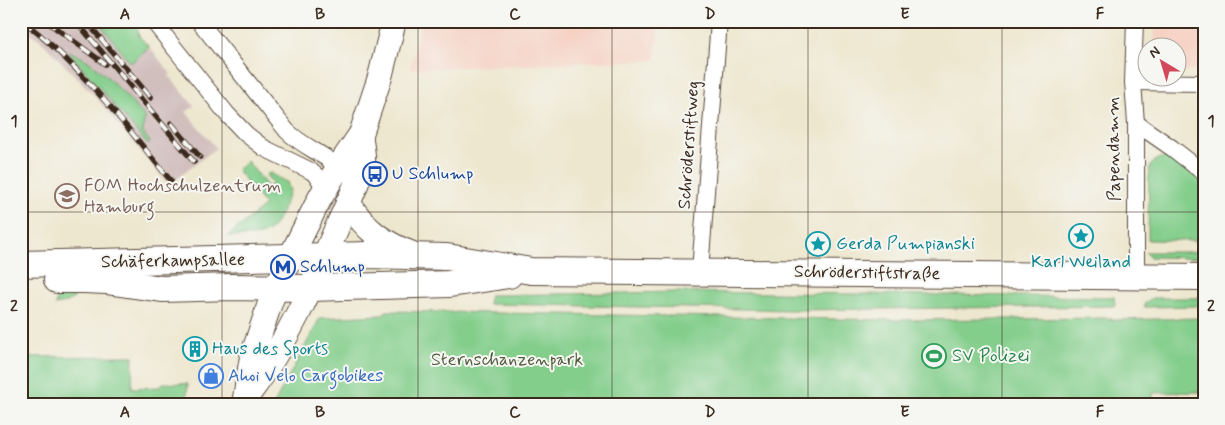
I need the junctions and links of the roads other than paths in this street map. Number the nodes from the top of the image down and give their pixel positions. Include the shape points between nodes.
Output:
1 (153, 21) edge
2 (199, 21) edge
3 (394, 21) edge
4 (719, 21) edge
5 (1135, 21) edge
6 (1133, 82) junction
7 (1204, 83) edge
8 (1136, 123) junction
9 (361, 134) junction
10 (338, 166) junction
11 (1204, 172) edge
12 (350, 196) junction
13 (320, 198) junction
14 (324, 256) junction
15 (419, 257) junction
16 (290, 258) junction
17 (21, 264) edge
18 (531, 271) junction
19 (700, 271) junction
20 (1136, 277) junction
21 (1204, 277) edge
22 (21, 281) edge
23 (277, 288) junction
24 (310, 288) junction
25 (245, 401) edge

1 - 13 street via 246,134 269,151 314,173 322,185
2 - 10 street via 287,131
3 - 9 main road
4 - 19 street, Schröderstiftweg
5 - 6 street, Papendamm
6 - 7 street
6 - 8 street, Papendamm
8 - 11 street
8 - 20 street, Papendamm
9 - 10 main road
9 - 12 main road via 363,161
10 - 12 street via 347,175
10 - 13 main road
12 - 14 main road
12 - 15 main road via 359,219 374,234 394,248
13 - 16 main road
14 - 15 main road, Schröderstiftstraße
14 - 16 main road, Schäferkampsallee
14 - 24 main road
15 - 18 main road, Schröderstiftstraße via 447,257
16 - 17 main road, Schäferkampsallee
16 - 23 main road
18 - 19 main road, Schröderstiftstraße
18 - 24 main road, Schröderstiftstraße via 450,284
19 - 20 main road, Schröderstiftstraße
20 - 21 main road, Schröderstiftstraße
22 - 23 main road, Schäferkampsallee via 84,280 162,289
23 - 24 main road, Schäferkampsallee
23 - 25 main road via 252,357
24 - 25 main road via 273,360

